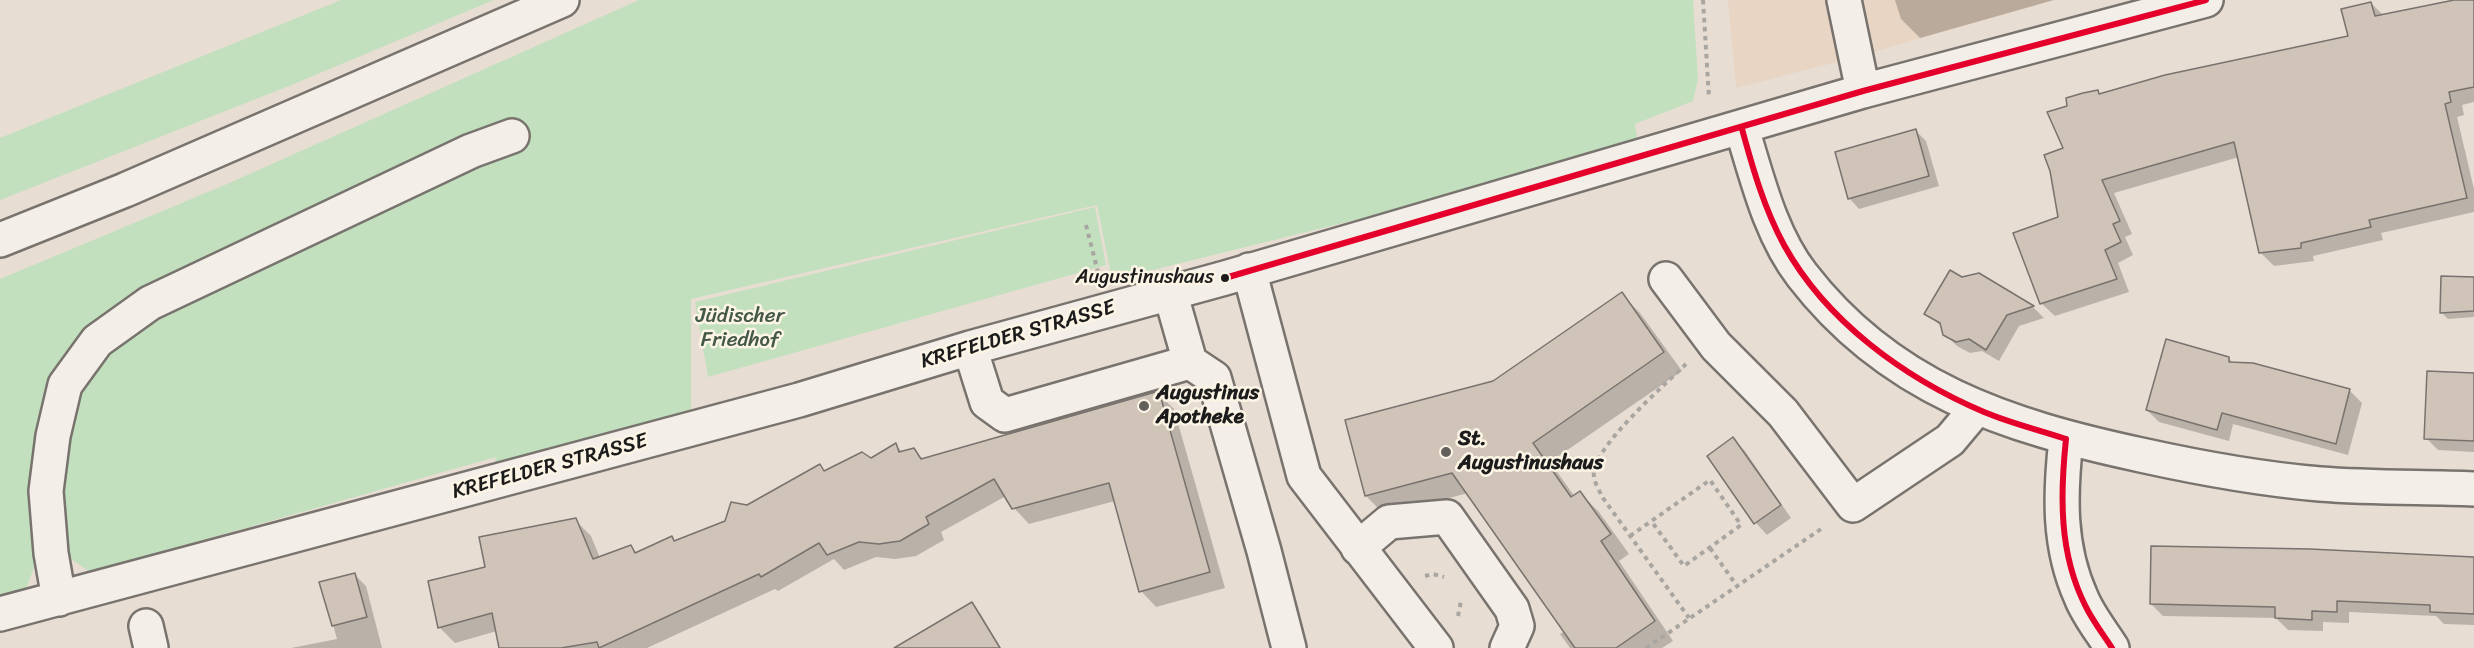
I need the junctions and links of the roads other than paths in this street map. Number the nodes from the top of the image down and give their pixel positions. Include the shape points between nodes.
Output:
1 (562, 0) edge
2 (1844, 0) edge
3 (2206, 0) edge
4 (1863, 91) junction
5 (1727, 133) junction
6 (512, 136) dead end
7 (0, 240) edge
8 (1249, 270) junction
9 (1666, 279) dead end
10 (1170, 292) junction
11 (970, 348) junction
12 (1190, 362) junction
13 (1976, 409) junction
14 (2066, 439) junction
15 (2474, 489) edge
16 (1358, 548) junction
17 (59, 598) junction
18 (0, 614) edge
19 (1289, 648) edge
20 (1436, 648) edge
21 (1507, 648) edge
22 (2112, 648) edge

1 - 7 street via 125,190
2 - 4 street
3 - 4 street, KREFELDER STRASSE
4 - 5 street, KREFELDER STRASSE
5 - 8 street, KREFELDER STRASSE
5 - 13 street via 1801,273 1850,328 1912,376
6 - 17 street via 471,151 150,303 97,341 65,385 53,436 46,491
8 - 10 street, KREFELDER STRASSE
8 - 16 street via 1304,476
9 - 13 street via 1711,339 1783,413 1853,505 1950,440
10 - 11 street, KREFELDER STRASSE
10 - 12 street
11 - 12 street via 987,402 1005,415
11 - 17 street, KREFELDER STRASSE via 799,400
12 - 19 street via 1214,378
13 - 14 street
14 - 15 street via 2202,468 2320,484
14 - 22 street via 2060,492 2065,551 2081,598
16 - 20 street
16 - 21 street via 1389,522 1447,517 1512,609 1518,626
17 - 18 street, KREFELDER STRASSE

